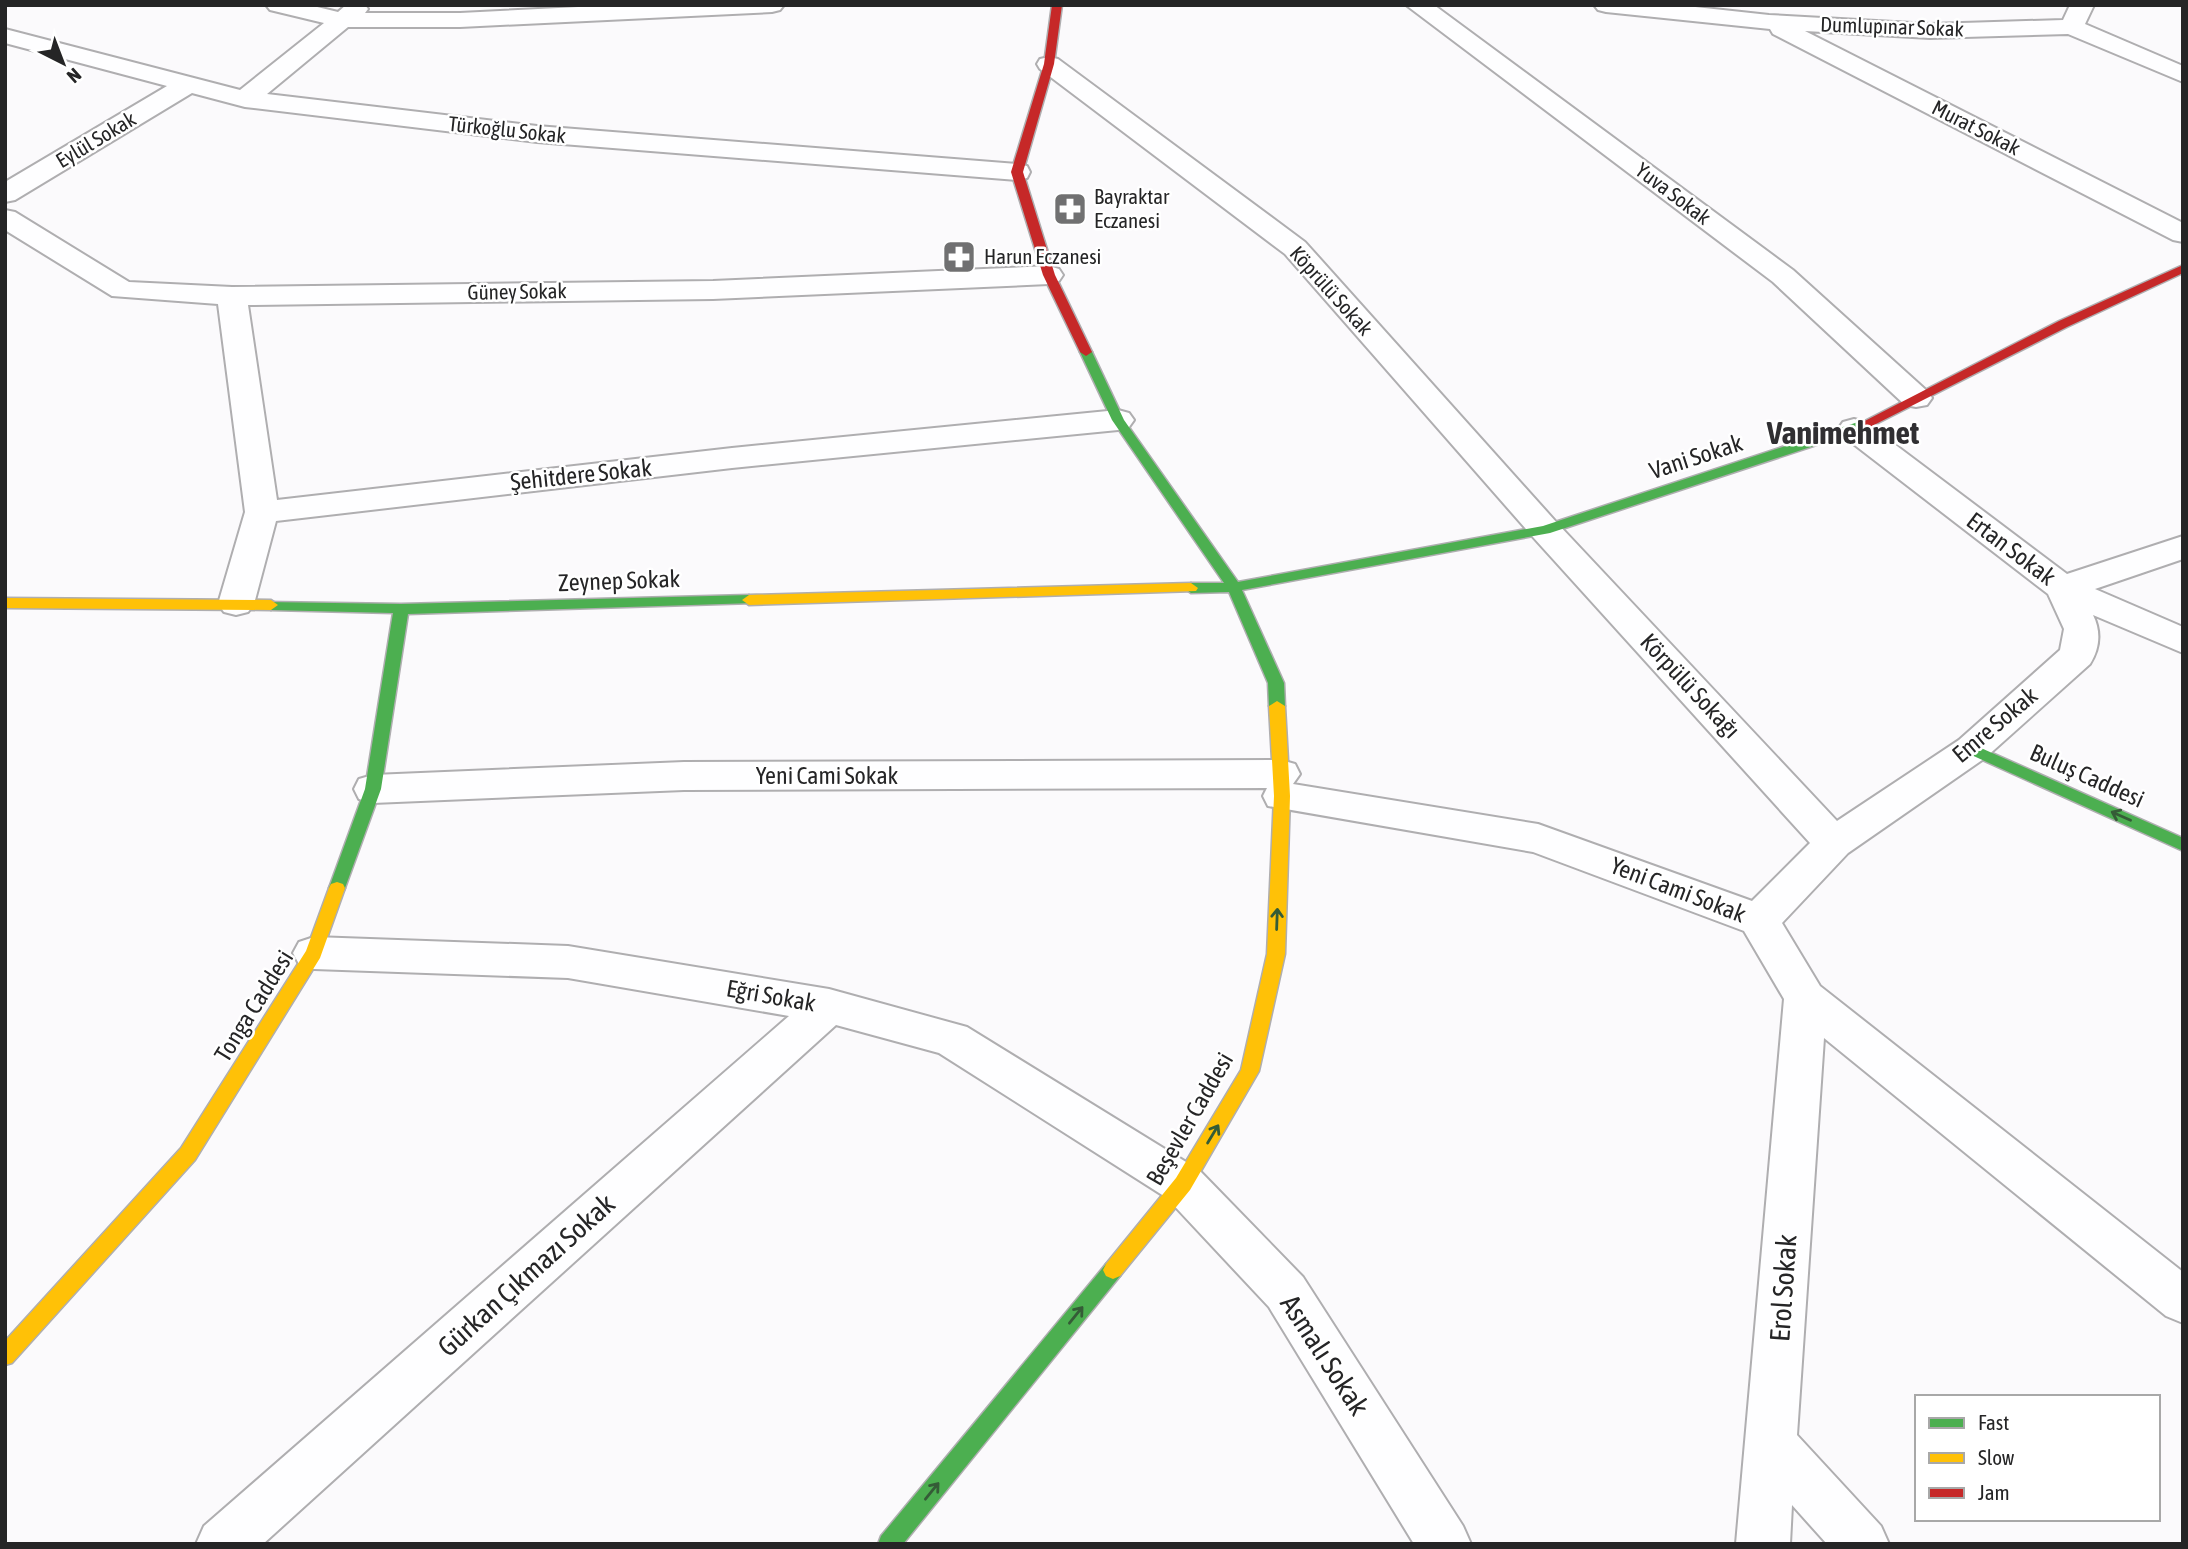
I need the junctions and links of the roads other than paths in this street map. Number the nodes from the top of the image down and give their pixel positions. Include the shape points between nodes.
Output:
1 (278, 5) edge
2 (772, 5) edge
3 (1057, 5) edge
4 (1418, 5) edge
5 (1606, 5) edge
6 (351, 13) edge
7 (1762, 14) edge
8 (2076, 16) edge
9 (5, 36) edge
10 (1049, 64) junction
11 (2183, 75) edge
12 (187, 86) junction
13 (244, 99) junction
14 (1017, 172) junction
15 (5, 194) edge
16 (5, 218) edge
17 (2183, 234) edge
18 (2183, 268) edge
19 (1049, 275) junction
20 (232, 296) junction
21 (1916, 398) junction
22 (1118, 420) junction
23 (1854, 429) junction
24 (261, 512) junction
25 (1545, 530) junction
26 (2183, 547) edge
27 (1234, 587) junction
28 (2062, 588) junction
29 (5, 603) edge
30 (236, 604) junction
31 (401, 610) junction
32 (2183, 641) edge
33 (1972, 749) junction
34 (1281, 785) junction
35 (373, 789) junction
36 (1834, 843) junction
37 (2183, 845) edge
38 (1759, 920) junction
39 (314, 953) junction
40 (1805, 998) junction
41 (829, 1006) junction
42 (1184, 1184) junction
43 (2183, 1301) edge
44 (5, 1356) edge
45 (1771, 1443) junction
46 (223, 1544) edge
47 (889, 1544) edge
48 (1444, 1544) edge
49 (1763, 1544) edge
50 (1862, 1544) edge

1 - 6 street
2 - 6 street via 460,20
3 - 10 street
4 - 21 street, Yuva Sokak via 1783,276
5 - 7 street, Dumlupınar Sokak
6 - 13 street
7 - 8 street, Dumlupınar Sokak via 1930,31
7 - 17 street, Murat Sokak
8 - 11 street
9 - 12 street, Türkoğlu Sokak
10 - 14 street
10 - 25 street, Köprülü Sokak via 1295,248
12 - 13 street, Türkoğlu Sokak
12 - 15 street, Eylül Sokak
13 - 14 street, Türkoğlu Sokak via 537,134
14 - 19 street, Beşevler Caddesi
16 - 20 street, Güney Sokak via 122,290
18 - 21 street, Vani Sokak
19 - 20 street, Güney Sokak via 713,290
19 - 22 street, Beşevler Caddesi
20 - 24 street
21 - 23 street, Vani Sokak
22 - 24 street, Şehitdere Sokak
22 - 27 street, Beşevler Caddesi
23 - 25 street, Vani Sokak
23 - 28 street, Ertan Sokak
24 - 30 street
25 - 27 street, Vani Sokak
25 - 36 street, Körpülü Sokağı
26 - 28 street
27 - 31 street, Zeynep Sokak
27 - 34 street, Beşevler Caddesi via 1276,683
28 - 32 street, Ertan Sokak
28 - 33 street, Emre Sokak via 2082,629 2077,655
29 - 30 street, Zeynep Sokak
30 - 31 street, Zeynep Sokak
31 - 35 street, Tonga Caddesi
33 - 36 street, Emre Sokak
37 -> 33 street, Buluş Caddesi
34 - 35 street, Yeni Cami Sokak via 684,776
34 - 38 street, Yeni Cami Sokak via 1538,838
42 -> 34 street, Beşevler Caddesi via 1250,1071 1276,954
35 - 39 street, Tonga Caddesi
36 - 38 street, Emre Sokak
38 - 40 street, Yeni Cami Sokak
39 - 41 street, Eğri Sokak via 568,962
39 - 44 street, Tonga Caddesi via 188,1154
40 - 43 street, Yeni Cami Sokak
40 - 45 street, Erol Sokak
41 - 42 street, Eğri Sokak via 952,1039
41 - 46 street, Gürkan Çıkmazı Sokak
47 -> 42 street, Beşevler Caddesi
42 - 48 street, Asmalı Sokak via 1286,1292
45 - 49 street, Erol Sokak
45 - 50 street

